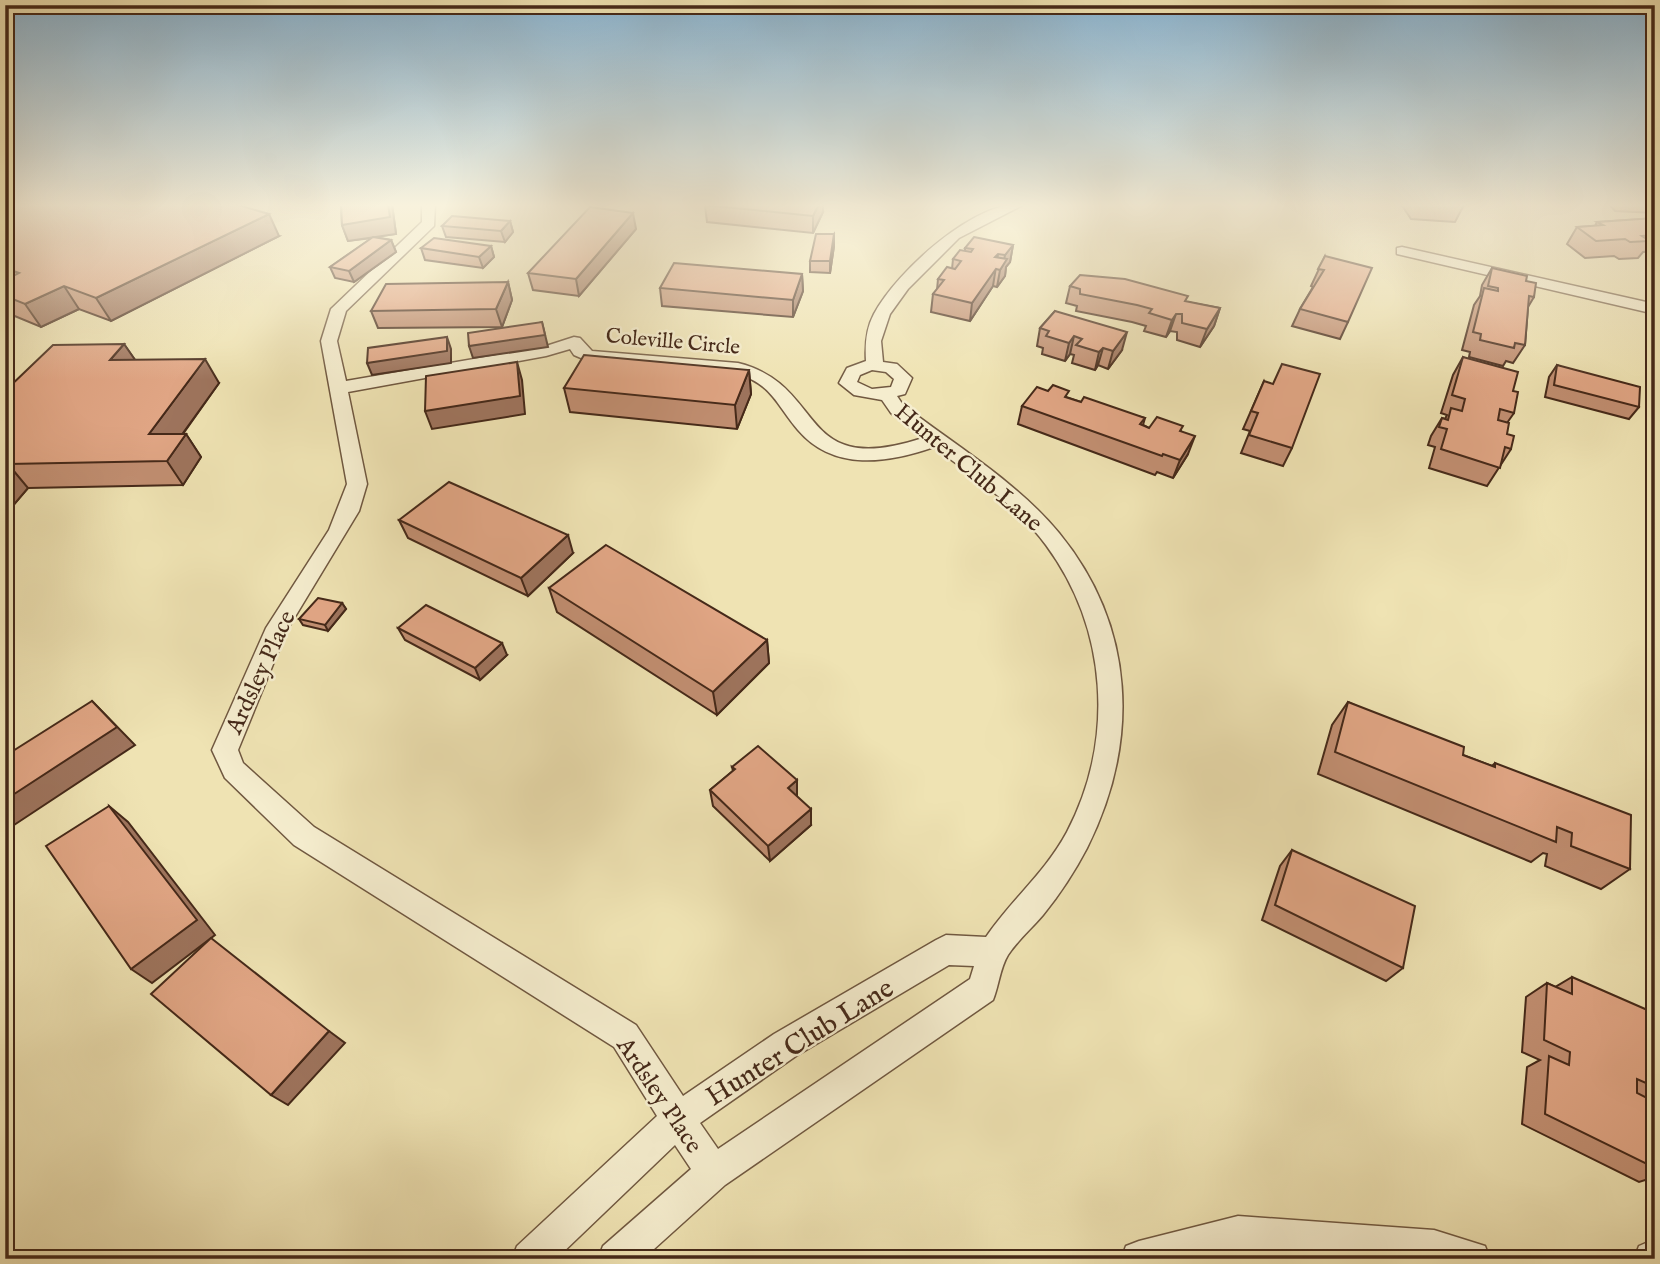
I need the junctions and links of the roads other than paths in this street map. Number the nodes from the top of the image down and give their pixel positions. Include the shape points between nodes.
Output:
1 (388, 263) edge
2 (926, 263) edge
3 (1454, 263) edge
4 (1655, 309) edge
5 (875, 366) junction
6 (338, 388) junction
7 (887, 394) junction
8 (928, 435) junction
9 (993, 952) junction
10 (678, 1119) junction
11 (713, 1173) junction
12 (530, 1259) edge
13 (617, 1259) edge
14 (1139, 1259) edge
15 (1472, 1259) edge

1 - 6 street, Ardsley Place via 340,309 329,341
2 - 5 street via 882,314 873,341
3 - 4 street
5 - 7 street via 891,368 902,378 899,390
5 - 7 street via 853,372 848,383 860,394
6 - 8 street, Coleville Circle via 574,342 588,356 738,368 761,375 775,383 816,438 841,452 879,457
6 - 10 street, Ardsley Place via 357,484 349,511 276,628 225,750 234,770 304,836 625,1036
7 - 8 street, Hunter Club Lane via 897,410
8 - 9 street, Hunter Club Lane via 1019,504 1055,541 1084,587 1113,682 1113,726 1092,812 1069,855
9 - 10 street, Hunter Club Lane via 946,950 785,1045
9 - 11 street, Hunter Club Lane via 982,989
10 - 11 street, Ardsley Place
10 - 12 street, Hunter Club Lane
11 - 13 street, Hunter Club Lane
14 - 15 street via 1238,1234 1434,1248

